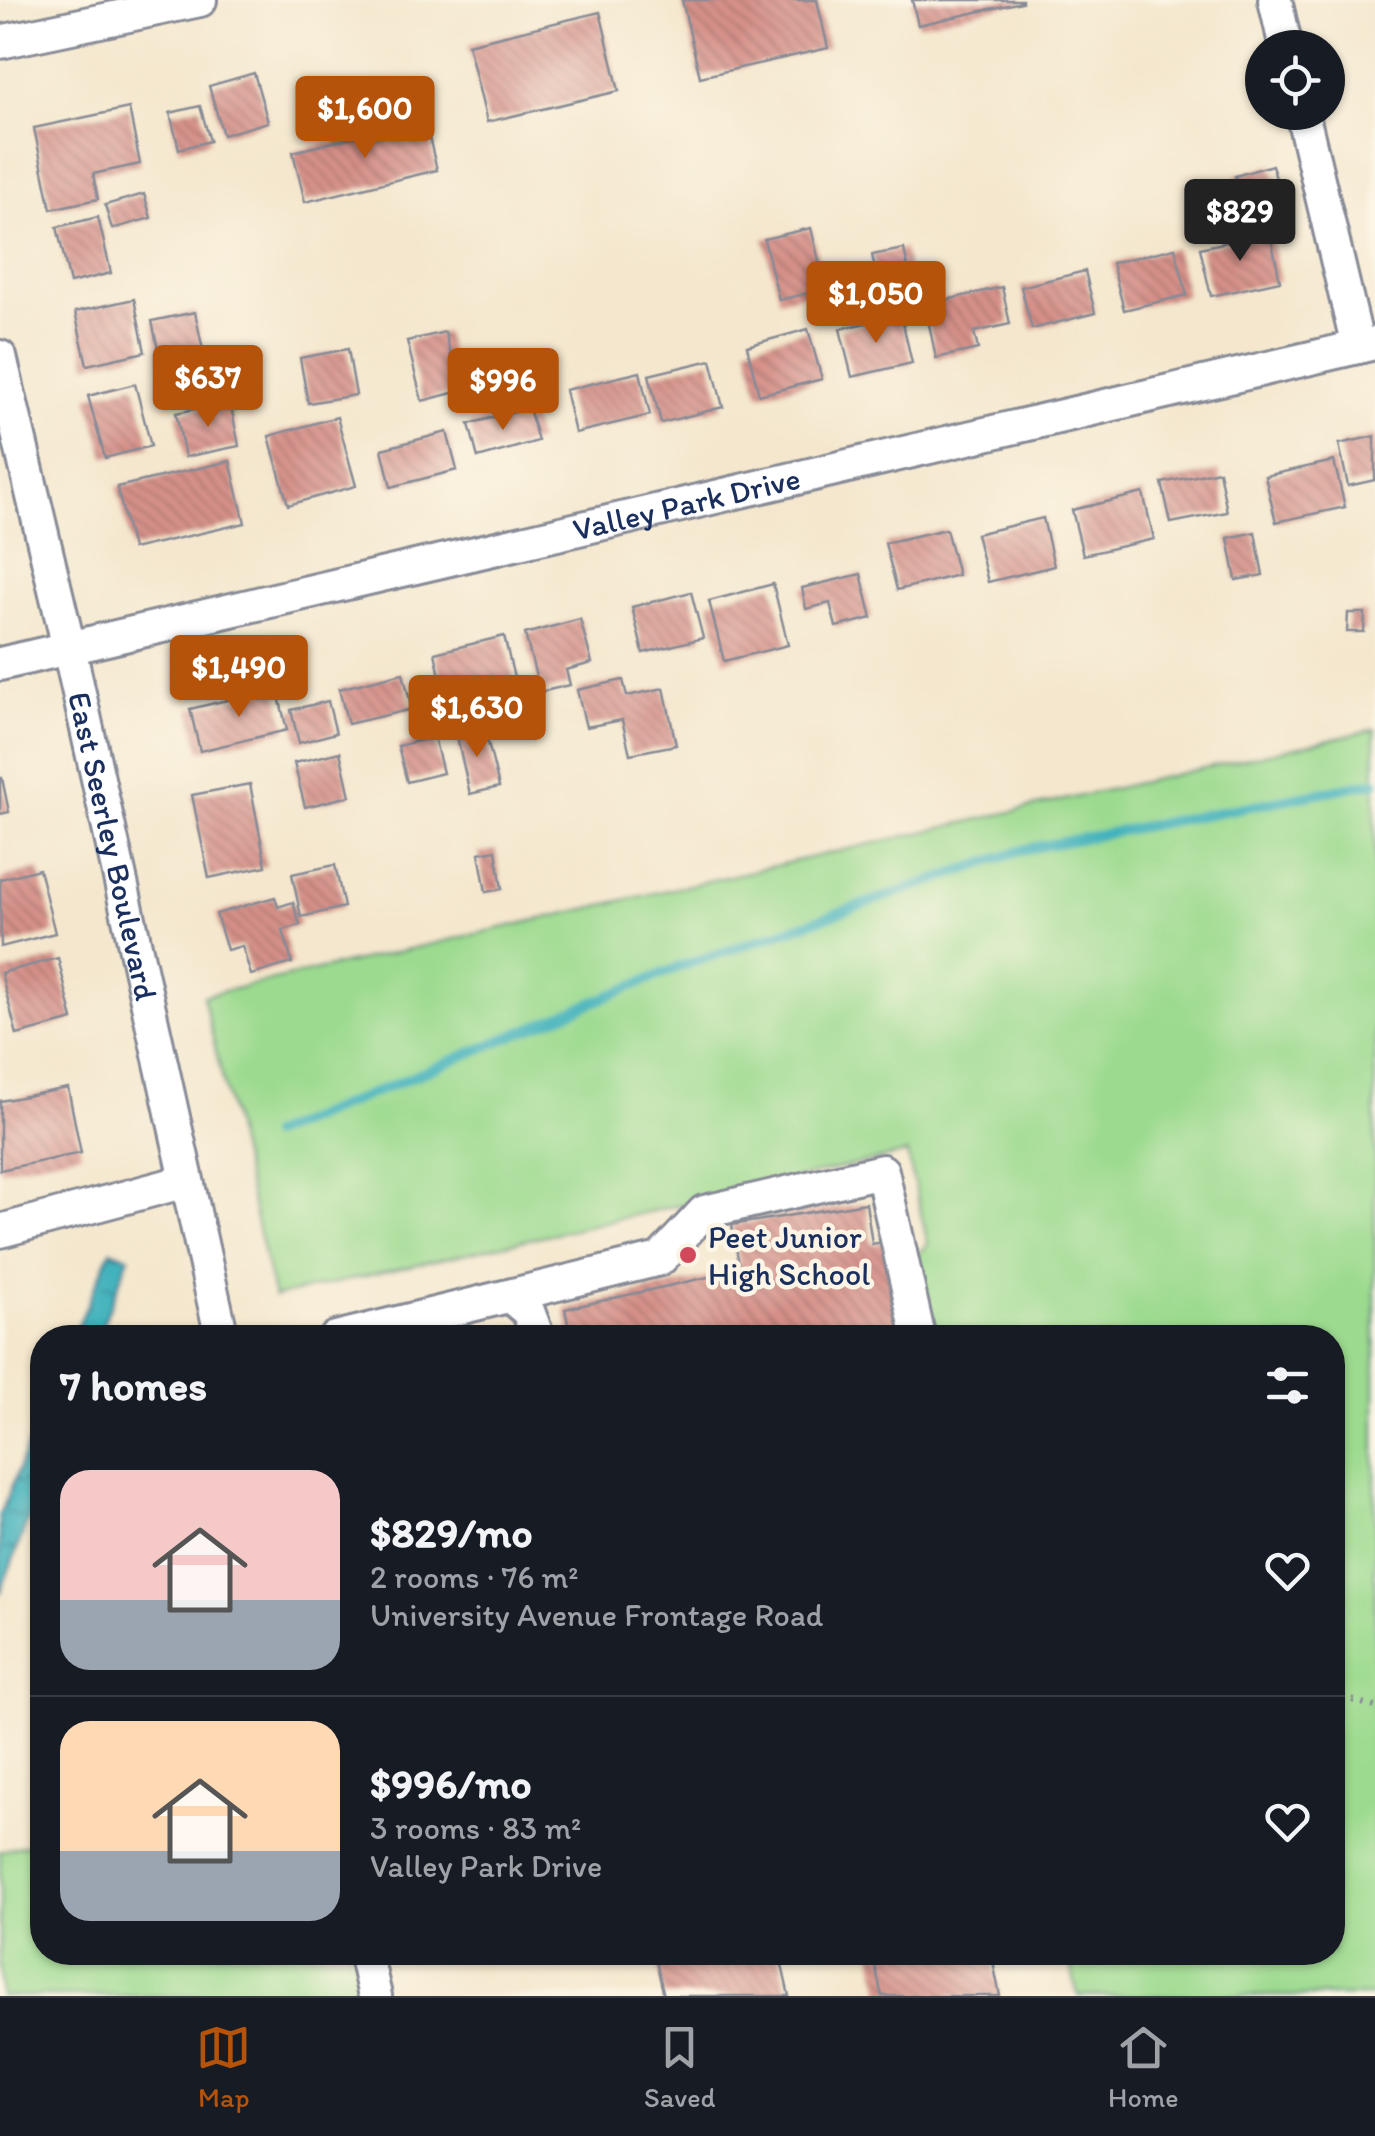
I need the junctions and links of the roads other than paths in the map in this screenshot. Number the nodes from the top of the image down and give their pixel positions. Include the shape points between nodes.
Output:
1 (200, 0) edge
2 (1275, 0) edge
3 (1282, 30) edge
4 (0, 42) edge
5 (1307, 130) edge
6 (1366, 345) edge
7 (0, 358) edge
8 (69, 648) junction
9 (0, 664) edge
10 (186, 1182) junction
11 (0, 1231) edge
12 (510, 1296) junction
13 (219, 1325) edge
14 (390, 1325) edge
15 (533, 1325) edge
16 (916, 1325) edge
17 (368, 1965) edge
18 (375, 1996) edge

1 - 4 street
2 - 3 street
5 - 6 street
6 - 8 street, Valley Park Drive
7 - 8 street, East Seerley Boulevard
8 - 9 street, Valley Park Drive
8 - 10 street, East Seerley Boulevard
10 - 11 street
10 - 13 street, East Seerley Boulevard
12 - 14 street
12 - 15 street via 528,1310
12 - 16 street via 660,1259 704,1212 882,1172
17 - 18 street

